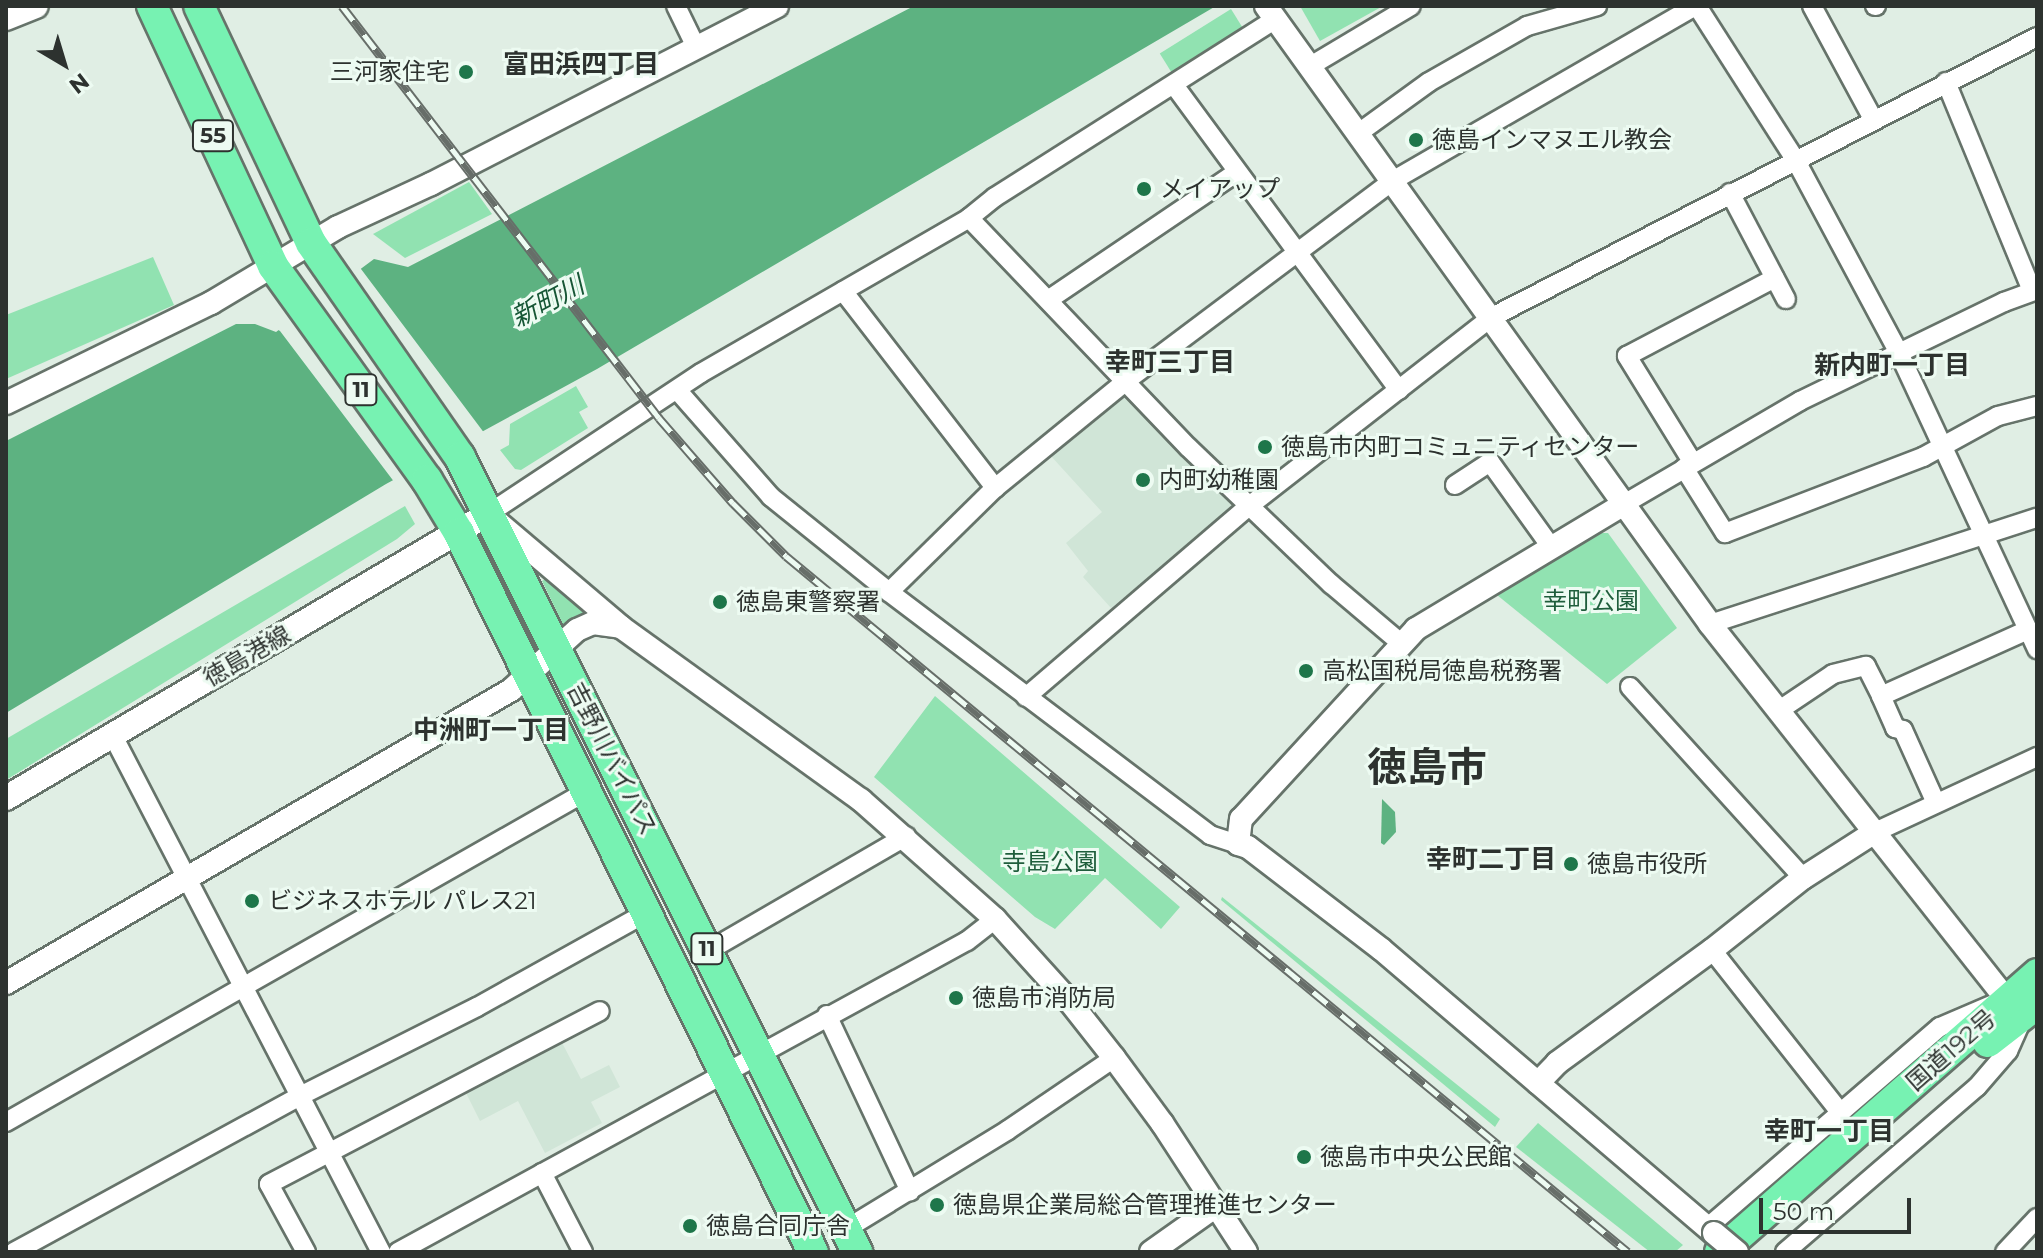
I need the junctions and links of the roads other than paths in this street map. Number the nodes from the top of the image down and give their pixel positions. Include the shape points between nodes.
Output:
1 (36, 6) edge
2 (152, 6) edge
3 (199, 6) edge
4 (676, 6) edge
5 (777, 6) edge
6 (1411, 6) edge
7 (1597, 6) edge
8 (1696, 6) edge
9 (1812, 6) edge
10 (1270, 12) edge
11 (6, 18) edge
12 (2037, 37) edge
13 (696, 47) junction
14 (1312, 65) junction
15 (1946, 82) junction
16 (1174, 85) junction
17 (1873, 119) junction
18 (1360, 132) junction
19 (1795, 159) junction
20 (1237, 172) junction
21 (1394, 180) junction
22 (1730, 193) junction
23 (969, 218) junction
24 (311, 243) junction
25 (1297, 253) junction
26 (273, 266) junction
27 (1775, 278) junction
28 (2035, 290) edge
29 (843, 291) junction
30 (1786, 299) dead end
31 (1048, 300) junction
32 (1492, 317) junction
33 (1899, 353) junction
34 (1126, 381) junction
35 (1399, 390) junction
36 (678, 391) junction
37 (6, 403) edge
38 (2037, 406) edge
39 (1943, 444) junction
40 (1688, 465) junction
41 (1455, 485) dead end
42 (995, 488) junction
43 (1624, 504) junction
44 (1249, 506) junction
45 (488, 514) junction
46 (2037, 518) edge
47 (459, 533) junction
48 (1984, 534) junction
49 (1551, 547) junction
50 (889, 592) junction
51 (1710, 624) junction
52 (621, 627) junction
53 (2028, 630) junction
54 (1402, 644) junction
55 (554, 647) junction
56 (2037, 649) edge
57 (529, 674) junction
58 (1630, 687) dead end
59 (1881, 696) junction
60 (1026, 697) junction
61 (1778, 711) junction
62 (112, 734) junction
63 (2037, 757) edge
64 (587, 791) junction
65 (6, 798) edge
66 (1936, 803) junction
67 (1873, 833) junction
68 (906, 836) junction
69 (1238, 844) junction
70 (187, 878) junction
71 (1803, 878) junction
72 (646, 913) junction
73 (995, 919) junction
74 (1712, 950) junction
75 (708, 951) junction
76 (2037, 974) edge
77 (6, 983) edge
78 (243, 988) junction
79 (600, 1011) dead end
80 (2027, 1011) edge
81 (827, 1015) junction
82 (758, 1052) junction
83 (1114, 1058) junction
84 (724, 1071) junction
85 (1538, 1083) junction
86 (298, 1097) junction
87 (1839, 1111) junction
88 (6, 1122) edge
89 (328, 1153) junction
90 (542, 1173) junction
91 (910, 1191) junction
92 (1216, 1206) junction
93 (2037, 1218) edge
94 (1714, 1237) edge
95 (851, 1240) edge
96 (14, 1252) edge
97 (306, 1252) edge
98 (381, 1252) edge
99 (398, 1252) edge
100 (583, 1252) edge
101 (813, 1252) edge
102 (1151, 1252) edge
103 (1246, 1252) edge
104 (1737, 1252) edge
105 (1749, 1252) edge
106 (1785, 1252) edge
107 (2005, 1252) edge

1 - 11 main road
2 - 26 highway, 55
3 - 24 highway, 55
4 - 13 street
5 - 13 street
6 - 14 street
7 - 18 street via 1527,26 1429,82
8 - 19 street
8 - 21 street
9 - 17 street
10 - 14 street
10 - 16 street
12 - 15 street
13 - 24 street
14 - 18 street
15 - 17 street
15 - 28 street
16 - 20 street
16 - 23 street
17 - 19 street
18 - 21 street
19 - 22 street
19 - 33 street
20 - 25 street
20 - 31 street
21 - 25 street
21 - 32 street
22 - 27 street
22 - 32 street
23 - 29 street
23 - 31 street
24 - 26 street
24 - 45 highway, 吉野川バイパス / 11 via 460,457
25 - 34 street
25 - 35 street
26 - 37 street via 211,303
26 - 47 highway, 吉野川バイパス / 11 via 427,480
27 - 30 street
27 - 40 street via 1624,350
28 - 33 street
29 - 36 street
29 - 42 street
31 - 34 street
32 - 35 street
32 - 43 street
33 - 39 street
33 - 40 street via 1800,401
34 - 42 street
34 - 44 street
35 - 44 street
36 - 45 street
36 - 50 street via 771,497
38 - 39 street via 1998,416
39 - 40 street via 1923,457 1725,533
39 - 48 street
40 - 43 street
41 - 49 street via 1490,462
42 - 50 street
43 - 49 street
43 - 51 street
44 - 54 street
44 - 60 street
45 - 47 main road, 徳島港線
45 - 52 street
45 - 55 highway, 吉野川バイパス / 11
46 - 48 street
47 - 57 highway, 吉野川バイパス / 11
47 - 62 main road, 徳島港線
48 - 51 street
48 - 53 street
49 - 54 street via 1424,623
50 - 60 street
51 - 61 street
52 - 55 street via 593,623
52 - 68 street
53 - 56 street
53 - 59 street
54 - 69 street via 1241,819
55 - 57 street
55 - 75 highway, 吉野川バイパス / 11
57 - 64 highway, 吉野川バイパス / 11
57 - 70 street via 511,690
58 - 71 street
59 - 61 street via 1866,666 1817,682
59 - 66 street via 1895,728 1903,730
60 - 69 street via 1210,835
61 - 67 street
62 - 65 main road, 徳島港線
62 - 70 street
63 - 66 street
64 - 72 highway, 吉野川バイパス / 11
64 - 78 street
66 - 67 street
67 - 71 street
67 - 80 street
68 - 73 street
68 - 75 street
69 - 85 street via 1381,949
70 - 77 street
70 - 78 street
71 - 74 street
72 - 84 highway, 吉野川バイパス / 11
72 - 86 street via 477,1007
73 - 81 street via 967,941
73 - 83 street
74 - 85 street via 1557,1063
74 - 87 street
75 - 82 highway, 吉野川バイパス / 11
76 - 80 highway, 国道192号
78 - 86 street
78 - 88 street
79 - 89 street
80 - 87 street via 1958,1017
80 - 94 highway, 国道192号
80 - 105 highway, 国道192号
80 - 106 street via 2008,1051 1977,1087
81 - 82 street
81 - 91 street
82 - 84 street
82 - 95 highway, 吉野川バイパス / 11
83 - 91 street
83 - 92 street
84 - 90 street
84 - 101 highway, 吉野川バイパス / 11
85 - 94 street
86 - 89 street
86 - 96 street
87 - 94 street
89 - 97 street via 269,1184
89 - 98 street
90 - 99 street
90 - 100 street
91 - 95 street
92 - 102 street
92 - 103 street
93 - 107 street
94 - 104 street, bridge

